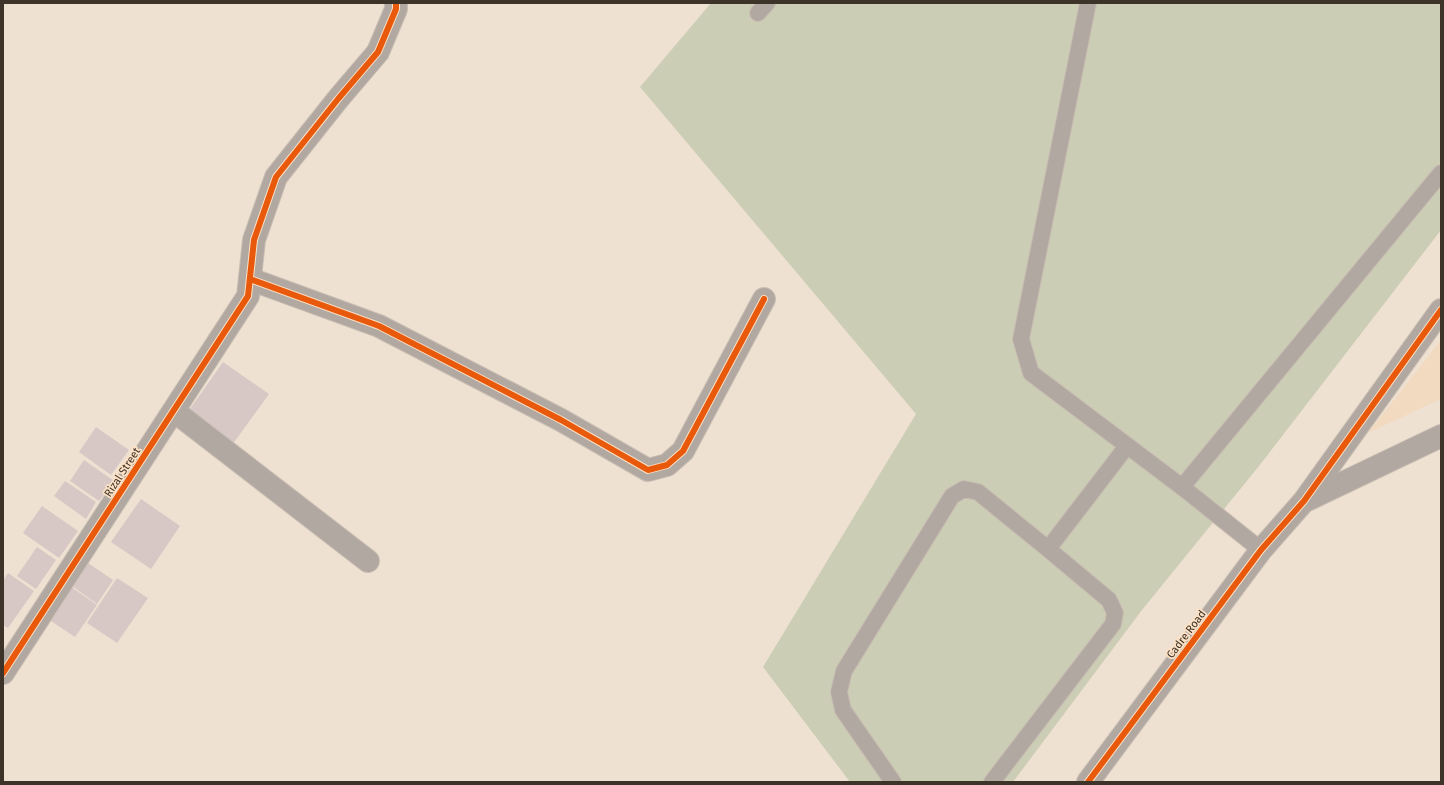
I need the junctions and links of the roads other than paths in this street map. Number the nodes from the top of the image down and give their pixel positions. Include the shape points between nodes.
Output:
1 (396, 3) edge
2 (1088, 3) edge
3 (1441, 173) edge
4 (250, 279) junction
5 (764, 299) dead end
6 (1441, 310) edge
7 (174, 411) junction
8 (1441, 436) edge
9 (1127, 446) junction
10 (1182, 487) junction
11 (1304, 501) junction
12 (1048, 549) junction
13 (1261, 550) junction
14 (368, 561) dead end
15 (3, 673) edge
16 (893, 782) edge
17 (992, 782) edge
18 (1088, 782) edge

1 - 4 street, Rizal Street via 378,52 276,177 254,240
2 - 9 lane via 1021,339 1031,373
3 - 10 lane
4 - 5 street via 379,326 561,420 648,470 667,465 683,451
4 - 7 street, Rizal Street via 248,296
6 - 11 street, Cadre Road
7 - 14 street
7 - 15 street, Rizal Street
8 - 11 street
9 - 10 lane
9 - 12 lane
10 - 13 lane
11 - 13 street, Cadre Road
12 - 16 lane via 978,492 964,489 952,496 844,671 839,692 843,710
12 - 17 lane via 1109,600 1115,613 1113,624
13 - 18 street, Cadre Road

